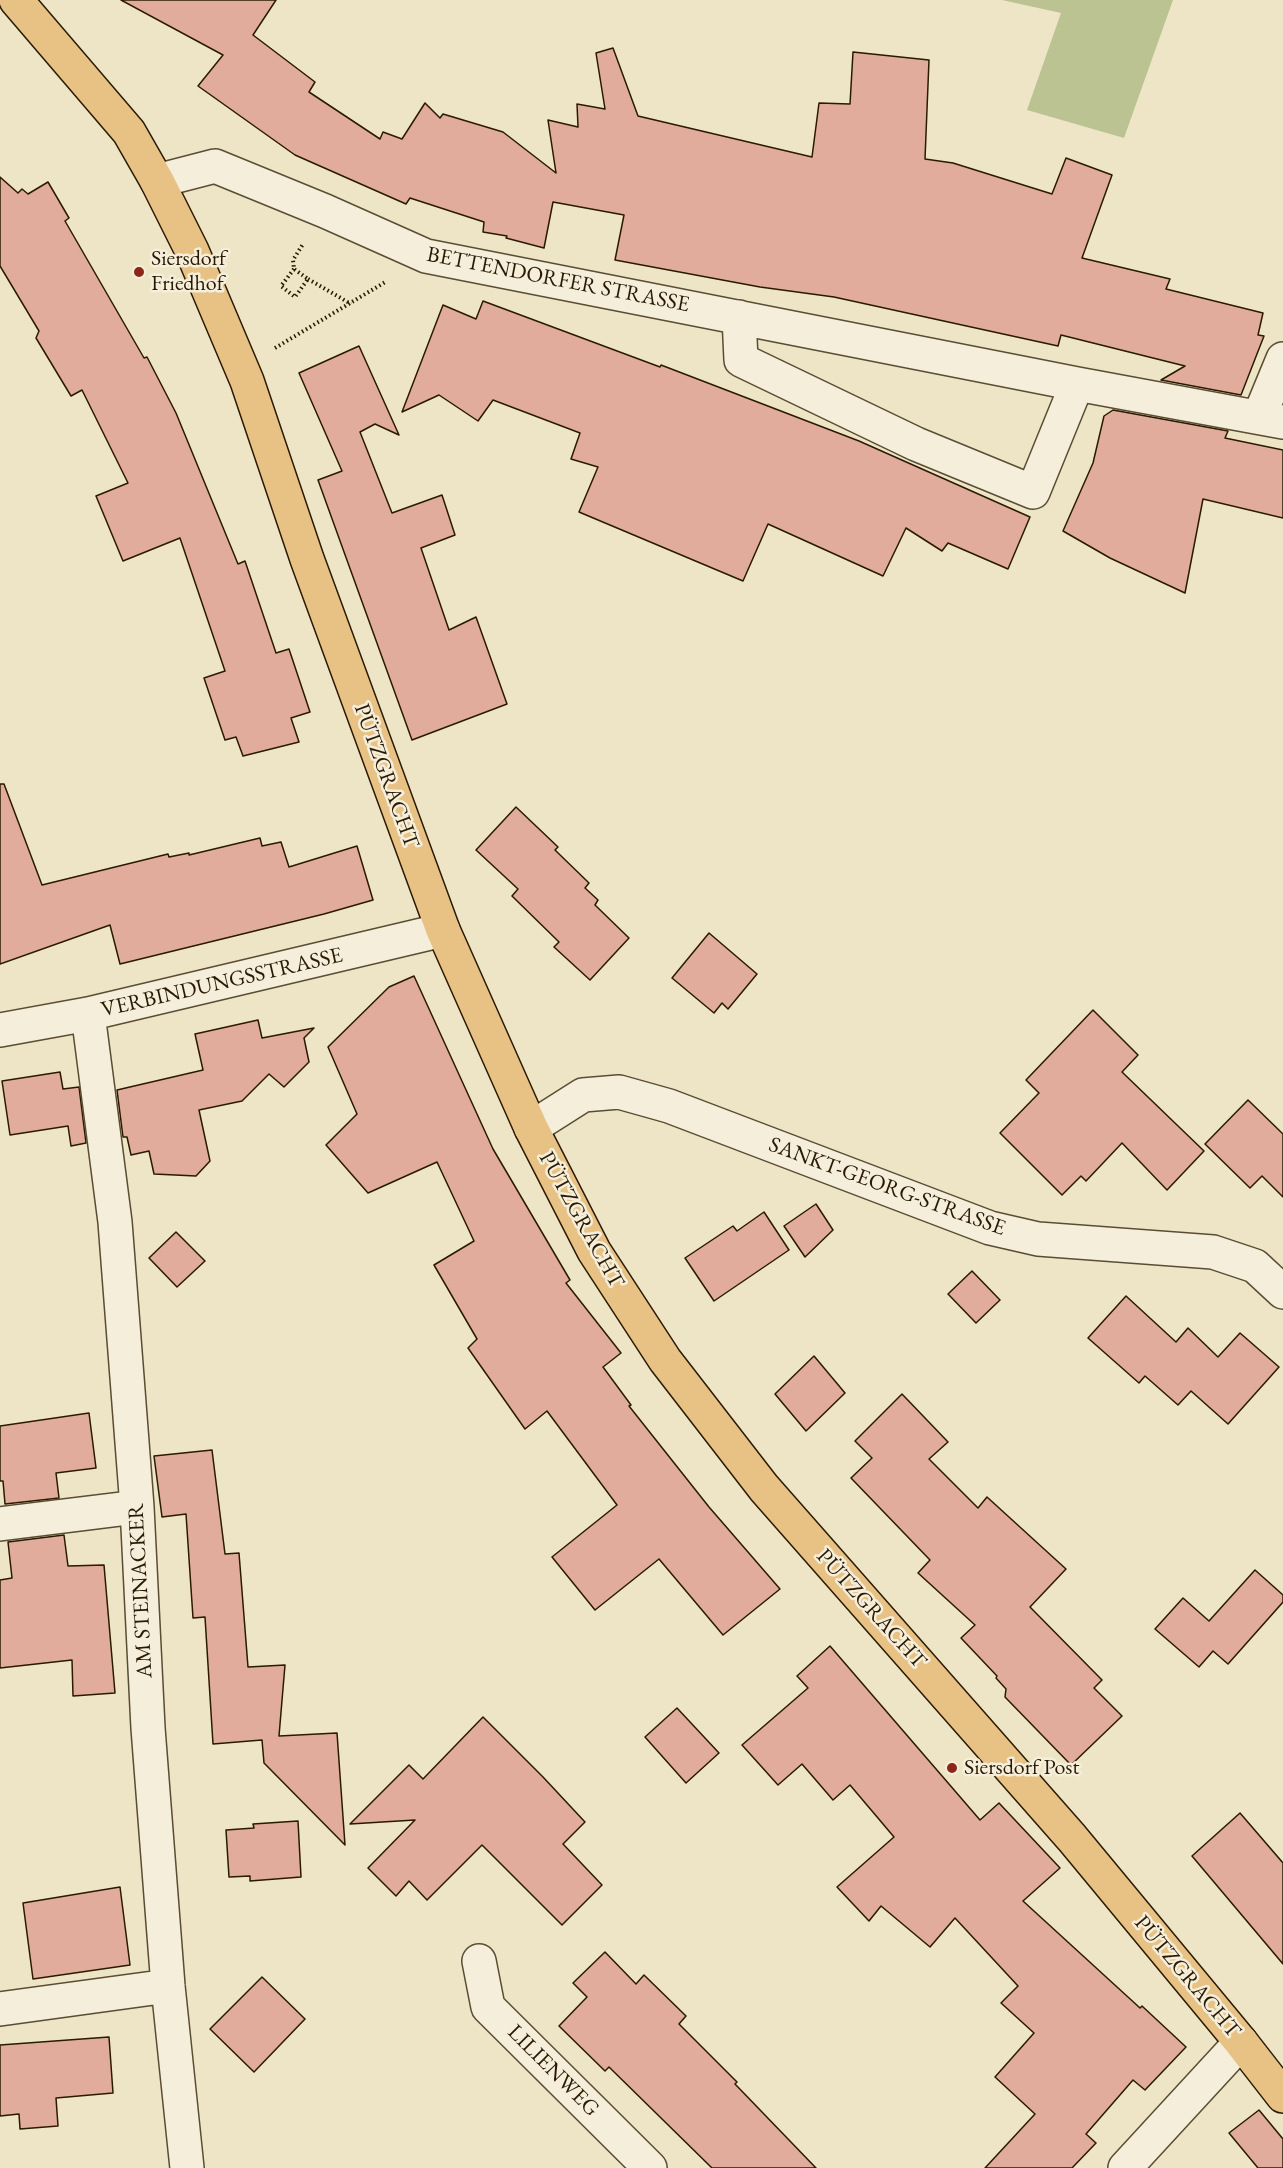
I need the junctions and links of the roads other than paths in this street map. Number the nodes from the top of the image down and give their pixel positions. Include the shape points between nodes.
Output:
1 (20, 2) edge
2 (157, 181) junction
3 (739, 317) junction
4 (1283, 359) edge
5 (1077, 384) junction
6 (1271, 419) edge
7 (443, 930) junction
8 (88, 1014) junction
9 (0, 1030) edge
10 (531, 1128) junction
11 (1283, 1292) edge
12 (137, 1507) junction
13 (0, 1524) edge
14 (478, 1961) dead end
15 (168, 1986) junction
16 (0, 2009) edge
17 (1241, 2042) junction
18 (1283, 2096) edge
19 (187, 2168) edge
20 (650, 2168) edge
21 (1125, 2168) edge

1 - 2 main road via 129,132
2 - 3 street, BETTENDORFER STRASSE via 215,166 426,256
2 - 7 main road, PÜTZGRACHT via 192,251 241,368
3 - 5 street, BETTENDORFER STRASSE
3 - 5 street via 741,360 916,444 1033,492
4 - 6 street
5 - 6 street, BETTENDORFER STRASSE
7 - 8 street, VERBINDUNGSSTRASSE
7 - 10 main road, PÜTZGRACHT
8 - 9 street, VERBINDUNGSSTRASSE
8 - 12 street, AM STEINACKER via 115,1222
10 - 11 street, SANKT-GEORG-STRASSE via 583,1095 619,1092 669,1106 990,1228 1038,1239 1213,1252 1255,1266
10 - 17 main road, PÜTZGRACHT via 594,1251 665,1360 756,1479 1072,1838
12 - 13 street
12 - 15 street, AM STEINACKER via 148,1728
14 - 20 street, LILIENWEG via 488,2007
15 - 16 street
15 - 19 street, AM STEINACKER
17 - 18 main road, PÜTZGRACHT
17 - 21 street

